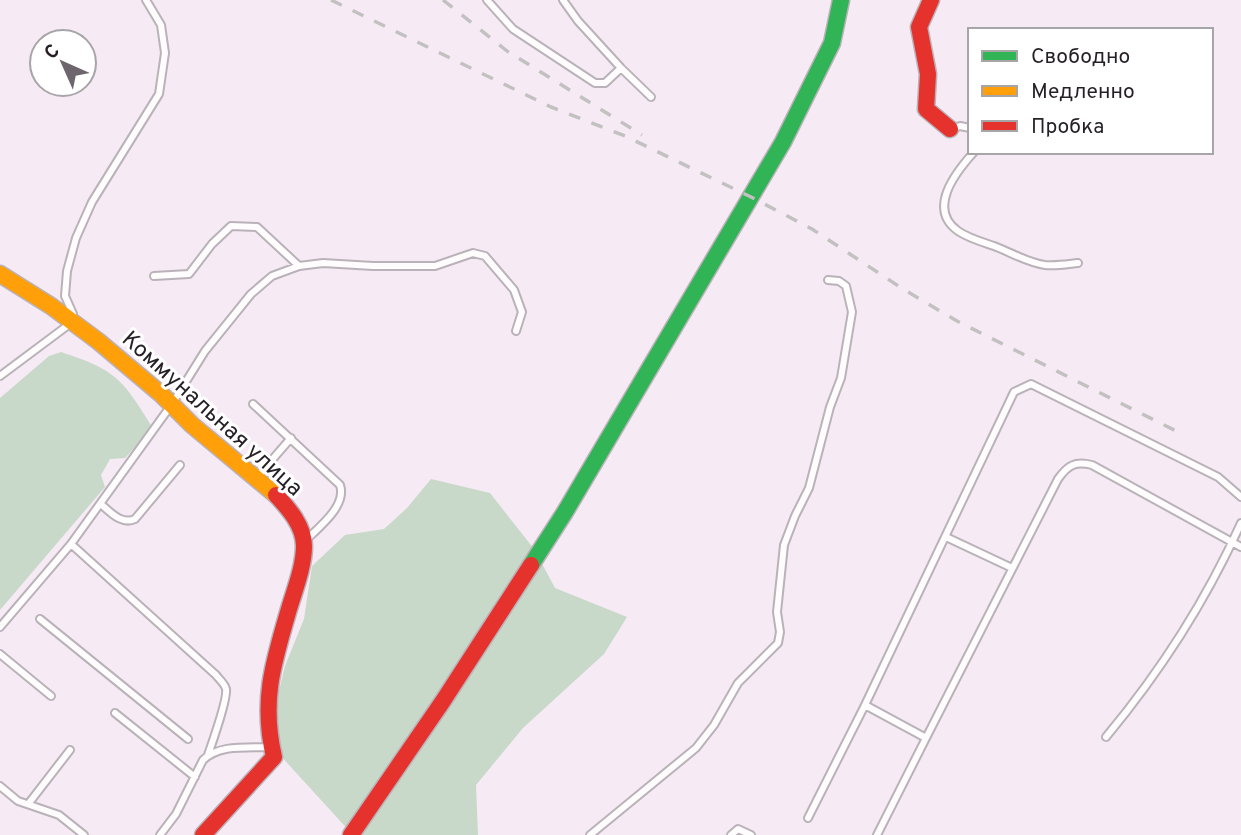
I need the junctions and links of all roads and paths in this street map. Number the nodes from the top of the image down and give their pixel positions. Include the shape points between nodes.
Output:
1 (146, 0) edge
2 (488, 0) edge
3 (564, 0) edge
4 (841, 0) edge
5 (931, 0) edge
6 (621, 68) junction
7 (651, 97) dead end
8 (968, 128) edge
9 (950, 129) joint
10 (972, 154) edge
11 (1078, 263) dead end
12 (299, 267) junction
13 (0, 274) edge
14 (154, 276) dead end
15 (828, 280) dead end
16 (75, 320) junction
17 (516, 331) dead end
18 (0, 376) edge
19 (172, 404) junction
20 (253, 404) dead end
21 (291, 438) junction
22 (180, 465) dead end
23 (256, 477) junction
24 (1241, 497) edge
25 (102, 505) junction
26 (1241, 523) edge
27 (946, 537) junction
28 (304, 542) junction
29 (1233, 542) junction
30 (71, 544) junction
31 (1241, 547) edge
32 (1012, 568) junction
33 (40, 619) dead end
34 (0, 628) edge
35 (0, 653) edge
36 (51, 696) dead end
37 (865, 705) junction
38 (115, 713) dead end
39 (1106, 737) dead end
40 (926, 738) junction
41 (188, 739) dead end
42 (70, 750) dead end
43 (273, 752) junction
44 (208, 755) junction
45 (195, 777) junction
46 (0, 786) edge
47 (29, 803) junction
48 (808, 818) dead end
49 (84, 835) edge
50 (160, 835) edge
51 (203, 835) edge
52 (351, 835) edge
53 (590, 835) edge
54 (732, 835) edge
55 (751, 835) edge
56 (877, 835) edge

1 - 16 lane via 161,26 165,53 159,94 92,202 76,238 65,296
2 - 6 lane via 513,29 595,83 605,83
3 - 6 lane
4 - 52 street via 832,43 783,142 565,512
5 - 9 street via 919,17 928,70 926,109
6 - 7 lane
8 - 9 lane
10 - 11 lane via 945,195 948,222 960,233 1030,260 1046,265
12 - 14 lane via 257,227 245,225 230,226 189,274
12 - 17 lane via 323,263 435,266 473,253 485,256 514,290 522,312
12 - 19 lane via 272,276 251,294 205,351
13 - 16 street, Коммунальная улица
15 - 53 lane via 846,286 852,312 841,378 809,488 784,545 778,643 738,683 696,748
16 - 18 lane
16 - 19 street, Коммунальная улица
19 - 23 street, Коммунальная улица
19 - 25 lane
20 - 21 lane
21 - 23 lane
21 - 28 lane via 337,480 341,490 337,506
22 - 25 lane via 135,519 123,521
23 - 28 street, Коммунальная улица via 297,520
24 - 27 lane via 1218,477 1031,384 1014,392
25 - 30 lane
26 - 29 lane
27 - 32 lane
27 - 37 lane
28 - 43 street via 268,690
29 - 31 lane
29 - 32 lane via 1109,473 1078,462 1066,467 1058,479
29 - 39 lane via 1202,603
30 - 34 lane
30 - 44 lane via 225,685
32 - 40 lane
33 - 41 lane
35 - 36 lane
37 - 40 lane
37 - 48 lane
38 - 45 lane
40 - 56 lane
42 - 47 lane
43 - 44 lane via 223,749
43 - 51 street
44 - 45 lane
45 - 50 lane
46 - 47 lane via 18,801
47 - 49 lane via 59,815
54 - 55 lane via 738,829

